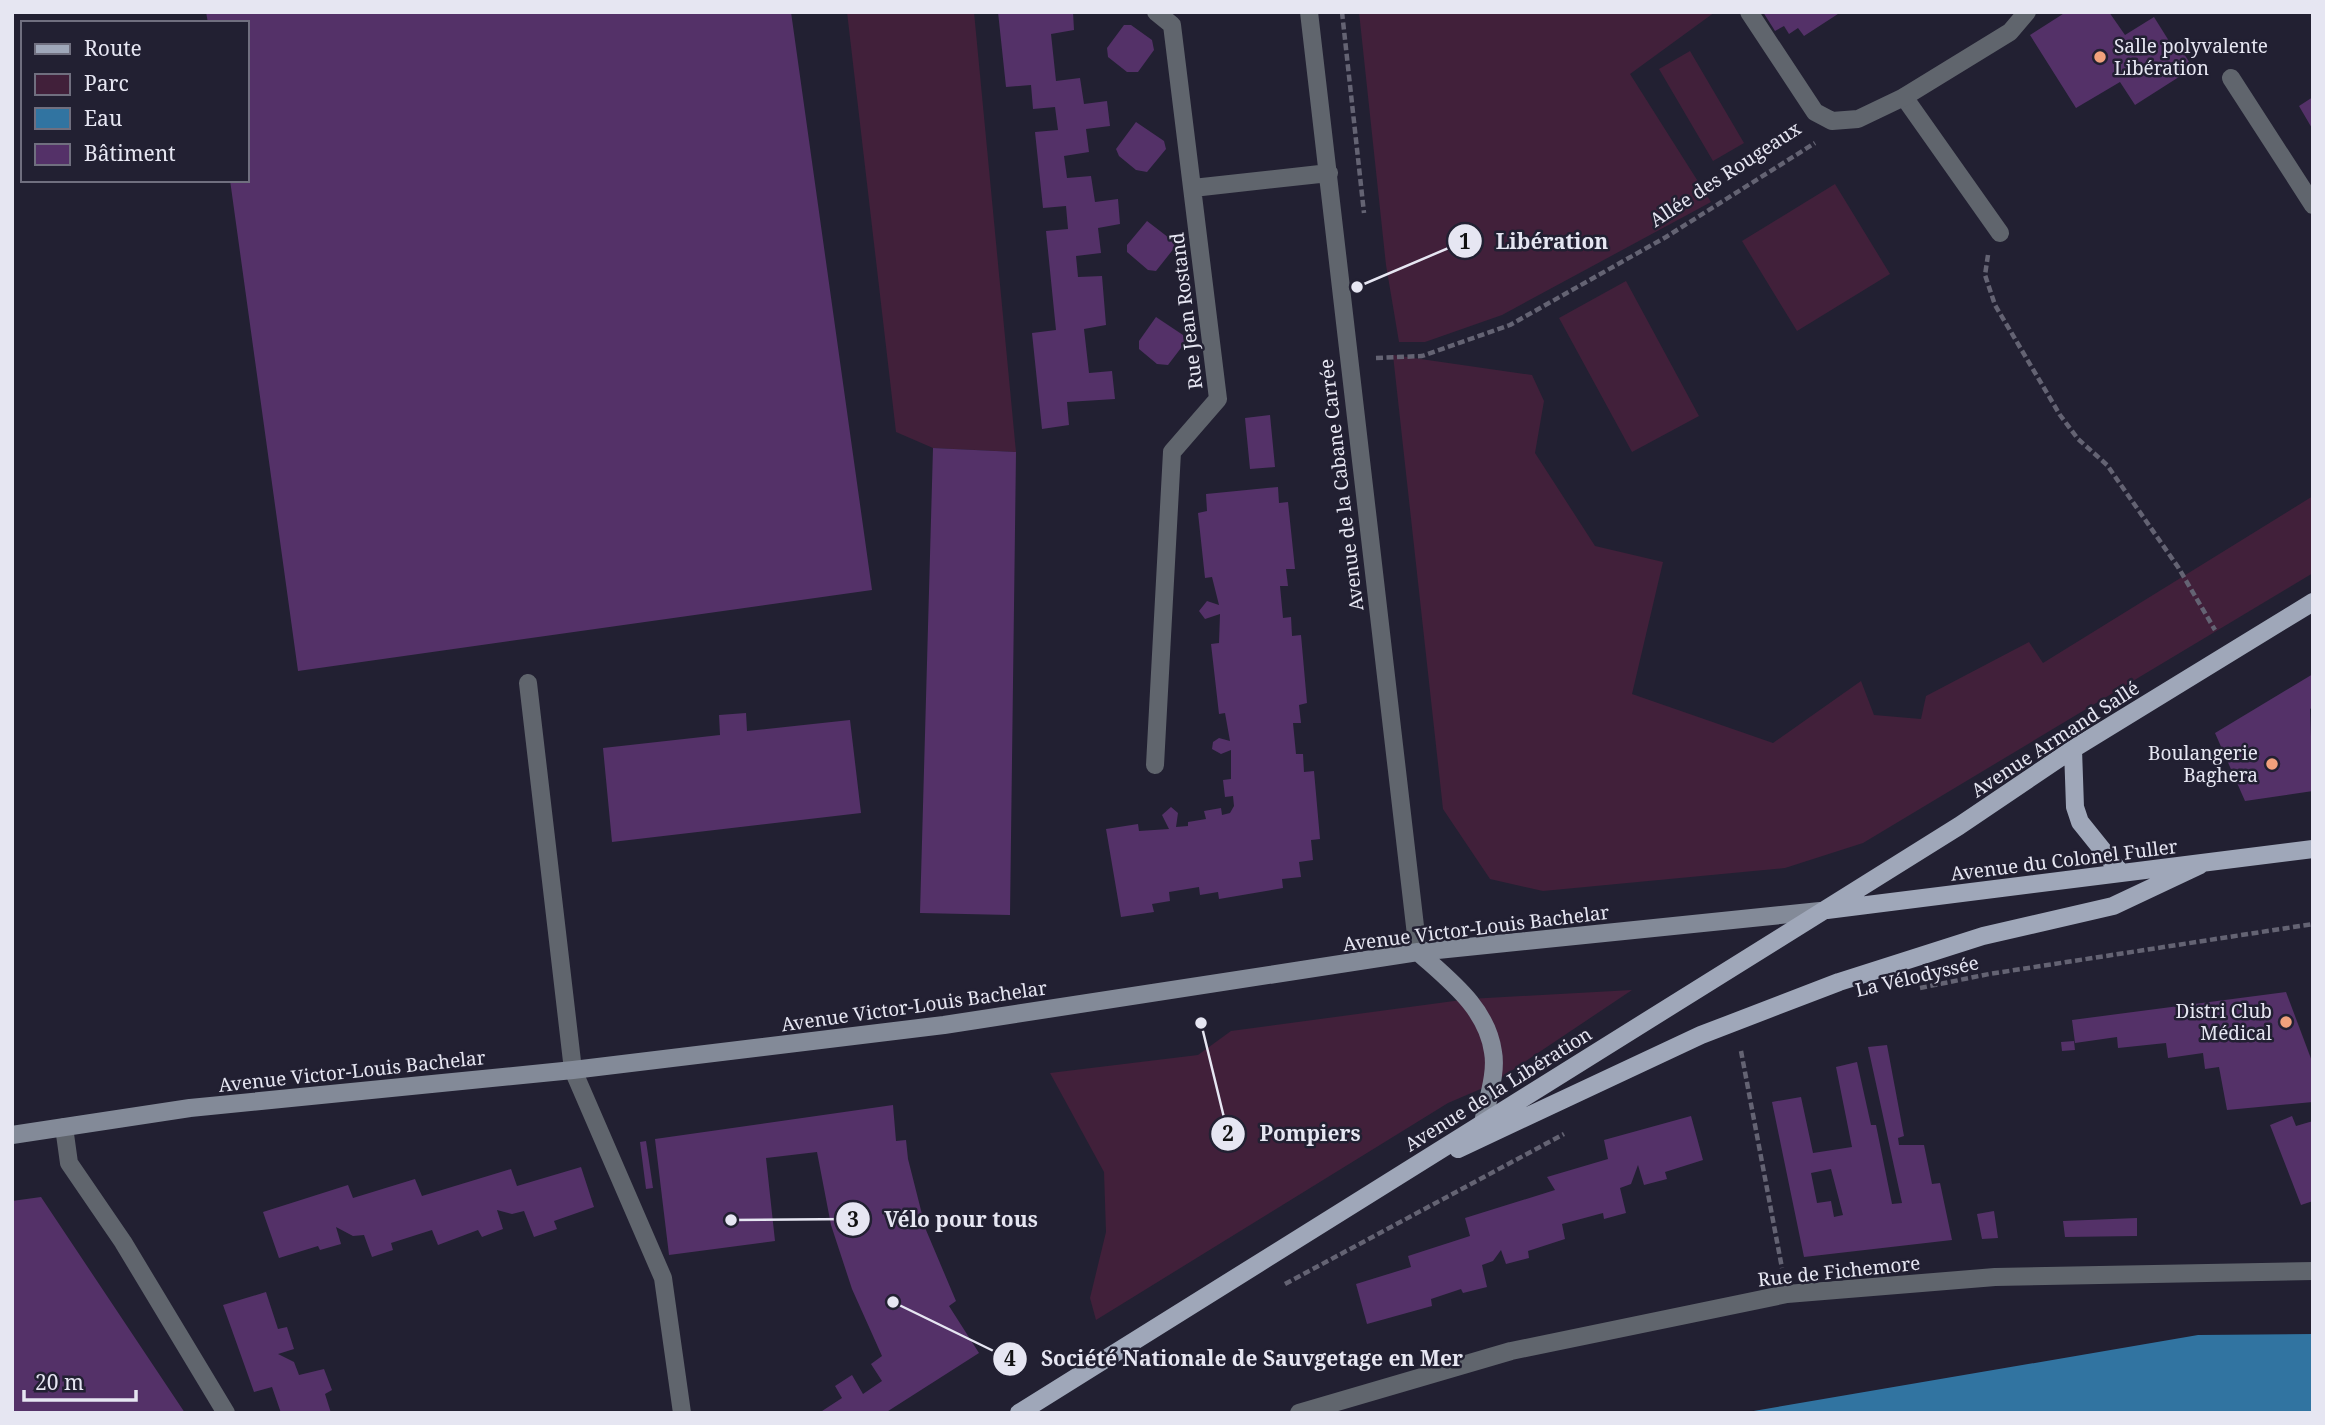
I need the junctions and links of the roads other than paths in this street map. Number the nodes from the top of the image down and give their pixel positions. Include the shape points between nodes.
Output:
1 (1156, 12) edge
2 (1309, 12) edge
3 (1749, 12) edge
4 (2027, 12) edge
5 (2231, 78) dead end
6 (1903, 97) junction
7 (1329, 173) junction
8 (1192, 188) junction
9 (2313, 205) edge
10 (2000, 233) road end
11 (2313, 602) edge
12 (528, 683) dead end
13 (2073, 749) junction
14 (1155, 765) dead end
15 (2313, 849) edge
16 (2200, 865) junction
17 (2121, 873) junction
18 (1820, 911) junction
19 (1418, 952) junction
20 (573, 1070) junction
21 (1483, 1122) junction
22 (64, 1128) junction
23 (12, 1135) edge
24 (1388, 1182) junction
25 (2313, 1271) edge
26 (226, 1413) edge
27 (682, 1413) edge
28 (1019, 1413) edge
29 (1299, 1413) edge

1 - 8 street, Rue Jean Rostand via 1172,25
2 - 7 street, Avenue de la Cabane Carrée
3 - 6 street via 1815,112 1832,121 1858,119
4 - 6 street via 2010,32
5 - 9 street
6 - 10 street
7 - 8 street
7 - 19 street, Avenue de la Cabane Carrée
8 - 14 street, Rue Jean Rostand via 1218,399 1172,452
11 - 13 main road, Avenue Armand Sallé
12 - 20 street
13 - 17 main road via 2075,807 2080,822
13 - 18 main road, Avenue Armand Sallé
15 - 16 main road, Avenue du Colonel Fuller
16 - 17 main road, Avenue du Colonel Fuller
16 - 24 main road via 2112,906 1983,936 1839,982 1713,1031
17 - 18 main road, Avenue du Colonel Fuller
18 - 19 main road, Avenue Victor-Louis Bachelar
18 - 21 main road, Avenue de la Libération
19 - 20 main road, Avenue Victor-Louis Bachelar via 944,1026
19 - 21 main road via 1469,999 1486,1028 1494,1053
20 - 22 main road, Avenue Victor-Louis Bachelar via 190,1108
20 - 27 street via 663,1278
21 - 24 main road, Avenue de la Libération
22 - 23 main road, Avenue Victor-Louis Bachelar
22 - 26 street via 69,1163 123,1242
24 - 28 main road, Avenue de la Libération
25 - 29 street, Rue de Fichemore via 1995,1277 1787,1294 1511,1351

